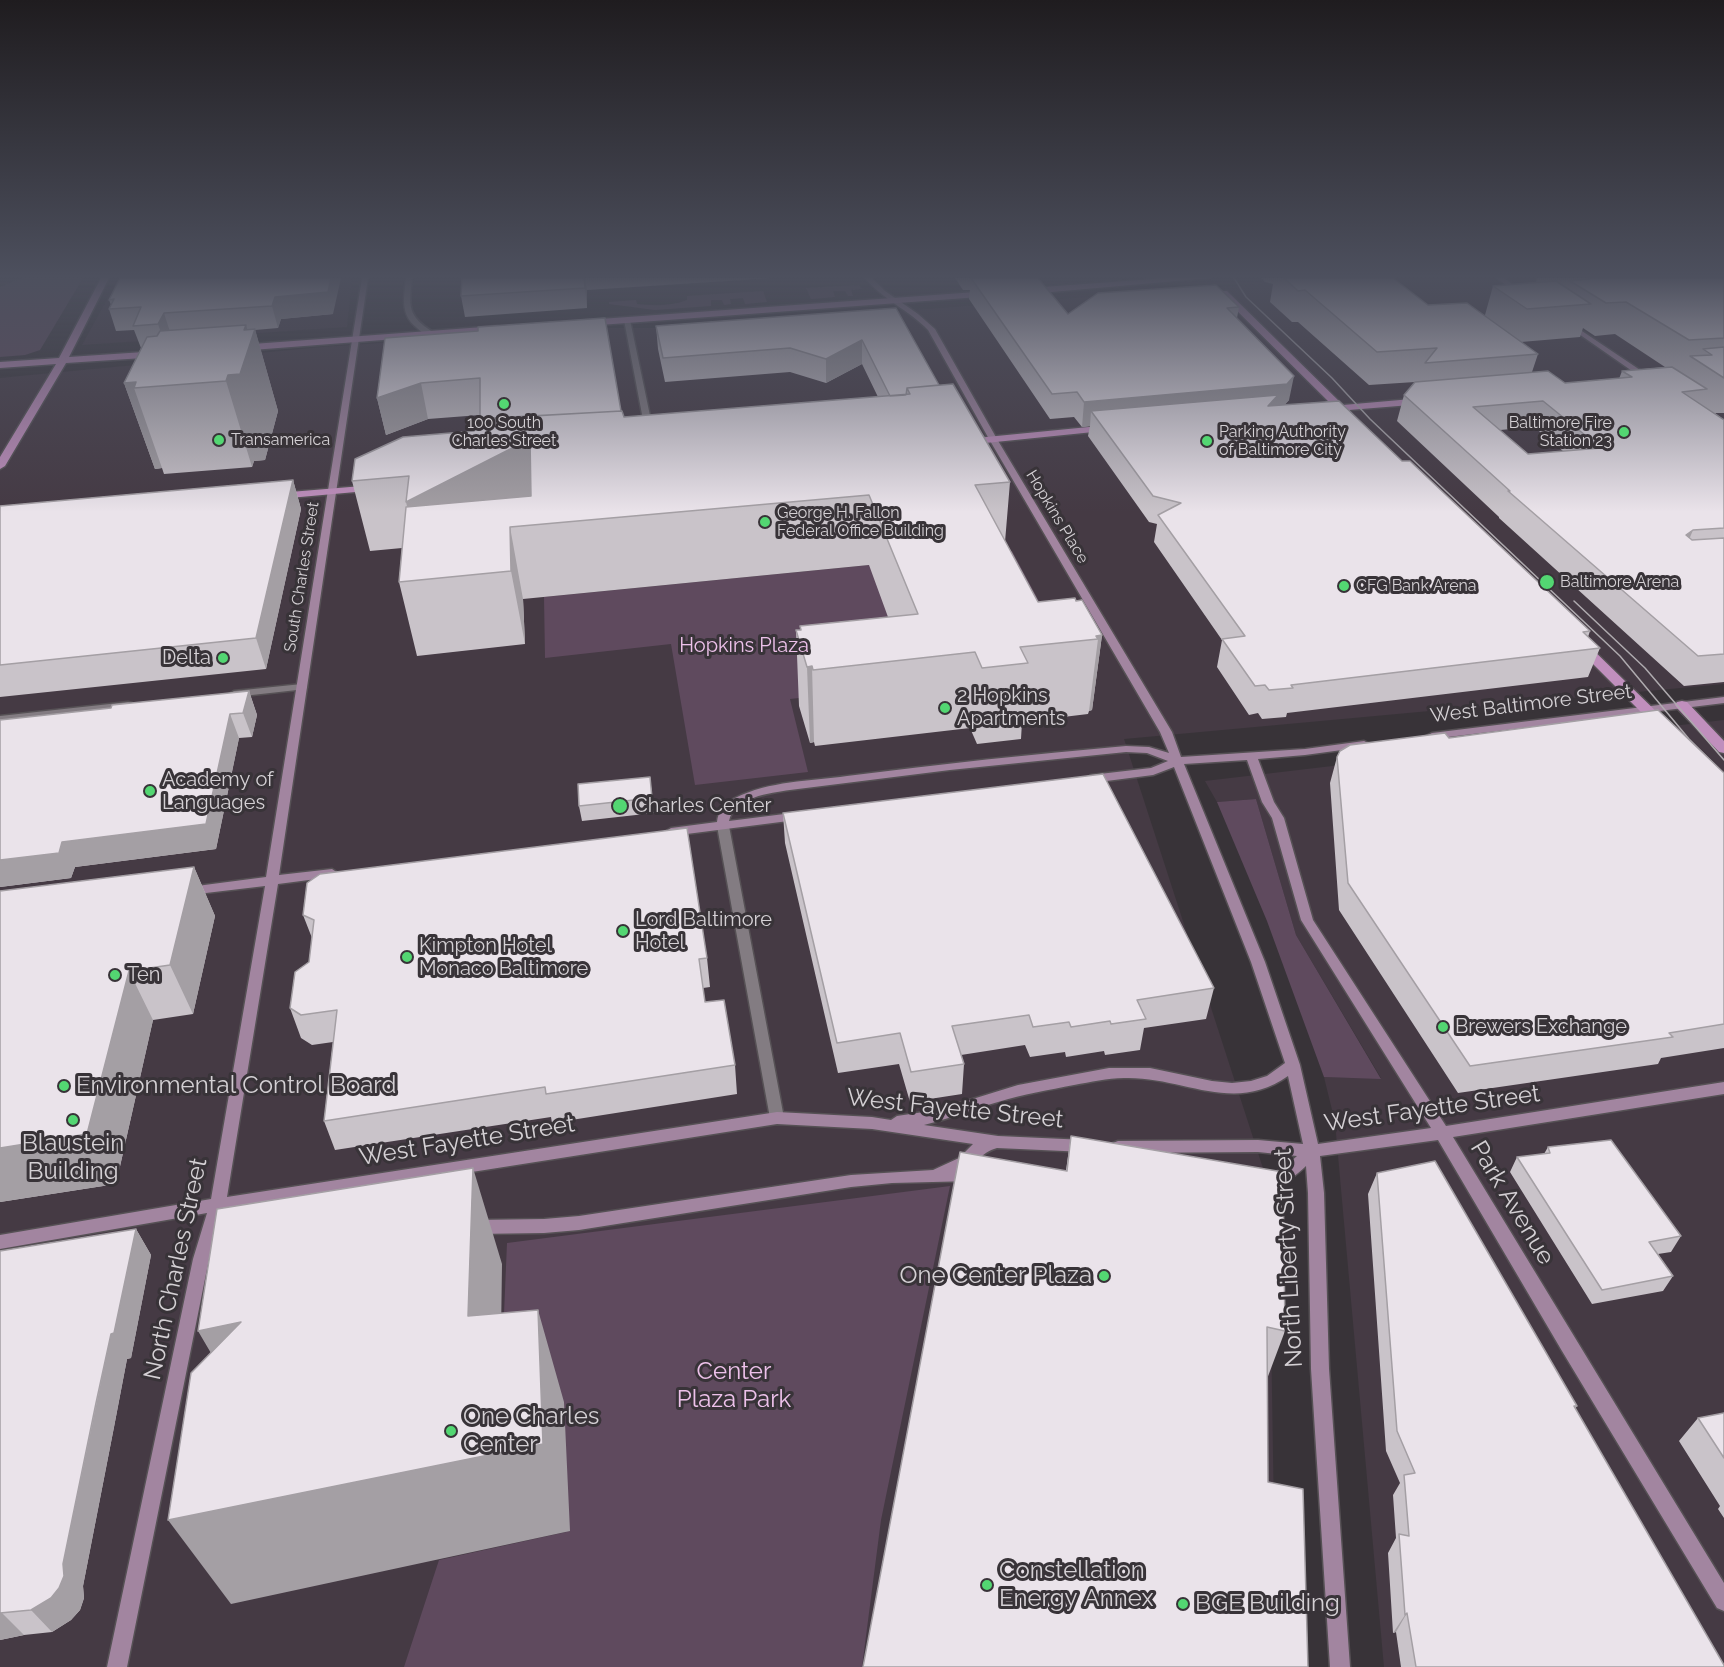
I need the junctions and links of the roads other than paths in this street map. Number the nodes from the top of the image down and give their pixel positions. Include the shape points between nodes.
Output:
1 (65, 356) edge
2 (130, 356) edge
3 (352, 356) edge
4 (634, 356) edge
5 (946, 356) edge
6 (1287, 356) edge
7 (1615, 356) edge
8 (62, 361) junction
9 (0, 365) edge
10 (1663, 380) edge
11 (1652, 381) junction
12 (1630, 382) edge
13 (1430, 400) edge
14 (1341, 408) junction
15 (1321, 410) edge
16 (1355, 422) edge
17 (1119, 427) edge
18 (650, 436) edge
19 (993, 439) junction
20 (957, 442) edge
21 (0, 466) edge
22 (383, 488) edge
23 (332, 492) junction
24 (266, 497) edge
25 (1572, 636) edge
26 (302, 687) junction
27 (223, 695) edge
28 (1724, 700) edge
29 (143, 704) edge
30 (1682, 705) junction
31 (1646, 709) junction
32 (0, 719) edge
33 (1670, 732) edge
34 (1415, 738) edge
35 (1373, 743) edge
36 (1724, 749) edge
37 (1251, 756) junction
38 (1178, 761) junction
39 (1075, 781) edge
40 (817, 814) edge
41 (723, 826) junction
42 (657, 834) edge
43 (344, 872) edge
44 (272, 880) junction
45 (171, 893) edge
46 (1293, 1065) junction
47 (1724, 1088) edge
48 (777, 1118) junction
49 (872, 1123) junction
50 (1442, 1133) junction
51 (998, 1142) junction
52 (1312, 1151) junction
53 (929, 1175) junction
54 (989, 1176) edge
55 (1253, 1184) edge
56 (218, 1205) junction
57 (261, 1216) edge
58 (455, 1227) edge
59 (0, 1242) edge
60 (1724, 1601) edge
61 (117, 1667) edge
62 (1340, 1667) edge

1 - 8 main road
2 - 8 main road
3 - 23 main road, South Charles Street
4 - 18 street
5 - 19 main road, Hopkins Place
6 - 14 main road
7 - 11 main road
8 - 9 main road
8 - 21 main road
10 - 11 main road
11 - 12 main road
13 - 14 main road
14 - 15 main road
14 - 16 main road
17 - 19 main road
19 - 20 main road
19 - 38 main road, Hopkins Place via 1124,658
22 - 23 main road
23 - 24 main road
23 - 26 main road, South Charles Street
25 - 31 main road
26 - 27 street
26 - 44 main road, South Charles Street
28 - 30 main road, West Baltimore Street
29 - 32 street
30 - 31 main road, West Baltimore Street
30 - 36 main road
31 - 33 main road
31 - 34 main road, West Baltimore Street
35 - 37 main road
37 - 38 main road
37 - 50 main road, Park Avenue via 1278,818 1306,920
38 - 39 main road via 1154,771
38 - 41 main road via 1149,750 1126,749 777,789 737,802 722,818
38 - 46 main road, North Liberty Street via 1258,962
40 - 41 main road
41 - 42 main road
41 - 48 street
43 - 44 main road
44 - 45 main road
44 - 56 main road, North Charles Street
46 - 49 main road via 1266,1084 1222,1089 1144,1073 1113,1072 997,1096 944,1116
46 - 52 main road, North Liberty Street
47 - 50 main road, West Fayette Street
48 - 49 main road, West Fayette Street
48 - 56 main road, West Fayette Street
49 - 51 main road, West Fayette Street
50 - 52 main road, West Fayette Street
50 - 60 main road, Park Avenue
51 - 52 main road, West Fayette Street via 1121,1147 1258,1146
51 - 53 main road via 982,1146 964,1162
52 - 55 main road via 1286,1174
52 - 62 main road, North Liberty Street via 1320,1369
53 - 54 main road
53 - 58 main road via 851,1181 579,1223
56 - 57 main road
56 - 59 main road, West Fayette Street
56 - 61 main road, North Charles Street via 201,1259

